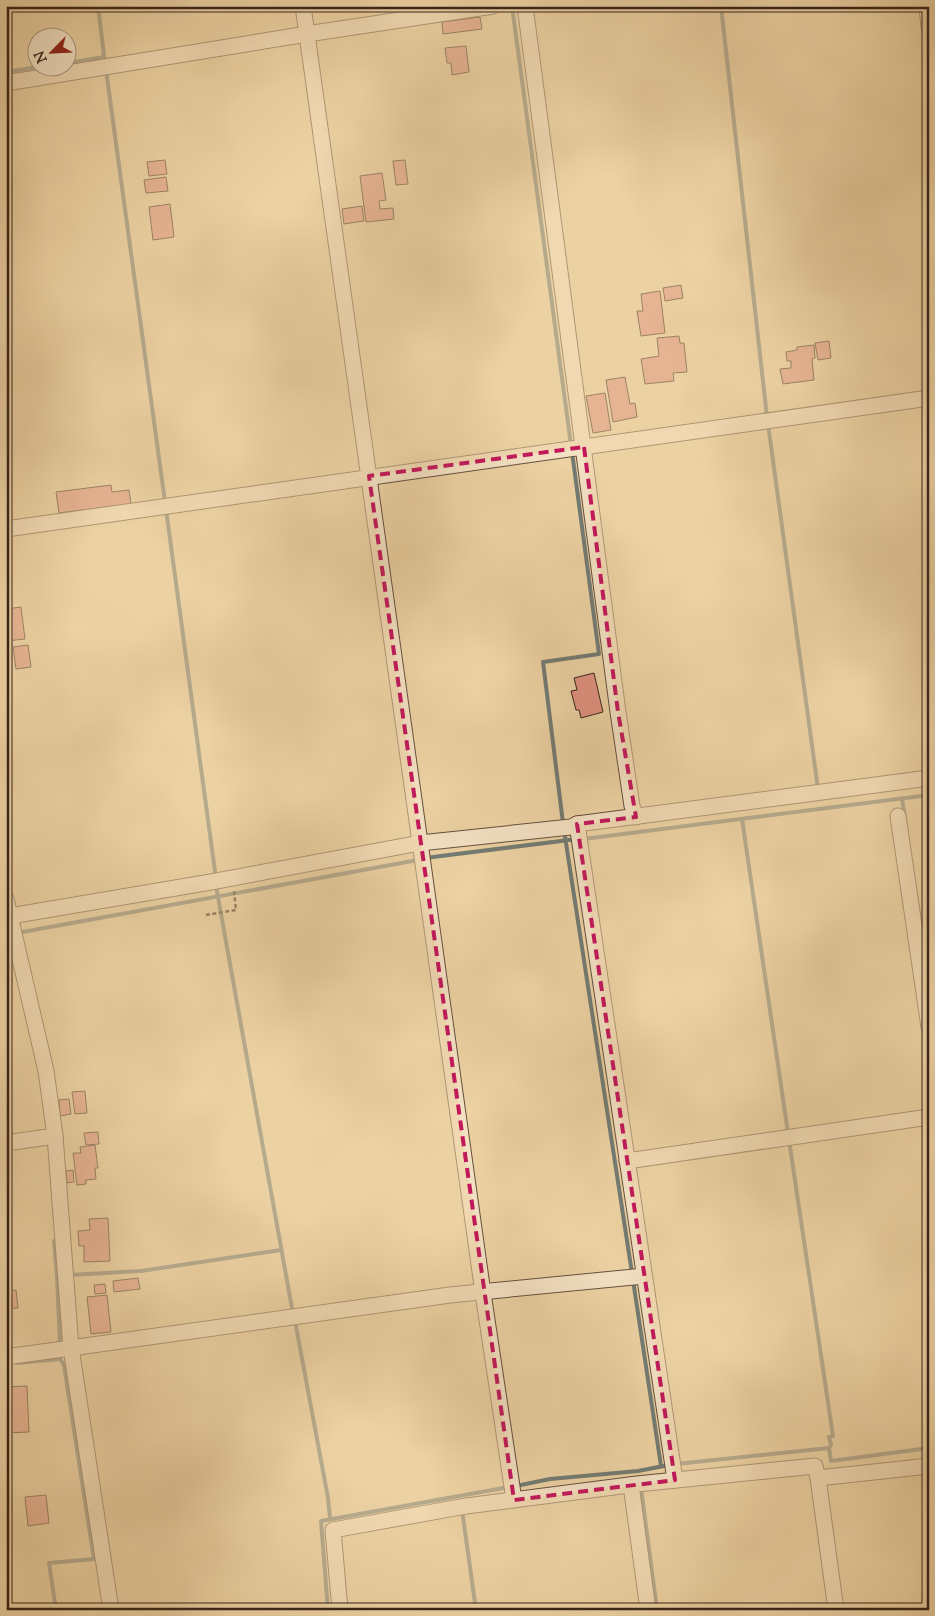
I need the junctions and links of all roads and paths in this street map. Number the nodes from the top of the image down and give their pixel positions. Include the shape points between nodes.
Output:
1 (303, 6) edge
2 (493, 6) edge
3 (525, 6) edge
4 (927, 6) edge
5 (929, 26) edge
6 (307, 34) junction
7 (6, 83) edge
8 (929, 398) edge
9 (576, 448) junction
10 (369, 476) junction
11 (6, 529) edge
12 (929, 778) edge
13 (898, 816) dead end
14 (636, 817) junction
15 (573, 831) junction
16 (422, 854) junction
17 (235, 896) dead end
18 (6, 899) edge
19 (206, 915) dead end
20 (12, 927) junction
21 (929, 1027) edge
22 (929, 1116) edge
23 (55, 1136) junction
24 (6, 1143) edge
25 (627, 1161) junction
26 (636, 1277) junction
27 (483, 1293) junction
28 (63, 1350) junction
29 (6, 1356) edge
30 (929, 1466) edge
31 (673, 1469) junction
32 (818, 1478) junction
33 (637, 1484) junction
34 (512, 1491) junction
35 (111, 1610) edge
36 (340, 1610) edge
37 (648, 1610) edge
38 (836, 1610) edge

1 - 6 street
2 - 6 street
3 - 9 street
4 - 5 street
6 - 7 street
6 - 10 street
8 - 9 street
9 - 10 street
9 - 14 street
10 - 11 street
10 - 16 street
12 - 14 street
13 - 21 street
14 - 15 street
15 - 16 street
15 - 25 street
16 - 20 street via 215,881
16 - 27 street
17 - 19 path via 236,910
18 - 20 street
20 - 23 street via 46,1071
22 - 25 street
23 - 24 street
23 - 28 street via 66,1275
25 - 26 street
26 - 27 street
26 - 31 street
27 - 28 street
27 - 34 street
28 - 29 street
28 - 35 street
30 - 32 street
31 - 32 street via 816,1466
31 - 33 street
32 - 38 street
33 - 34 street
33 - 37 street
34 - 36 street via 462,1507 333,1530

